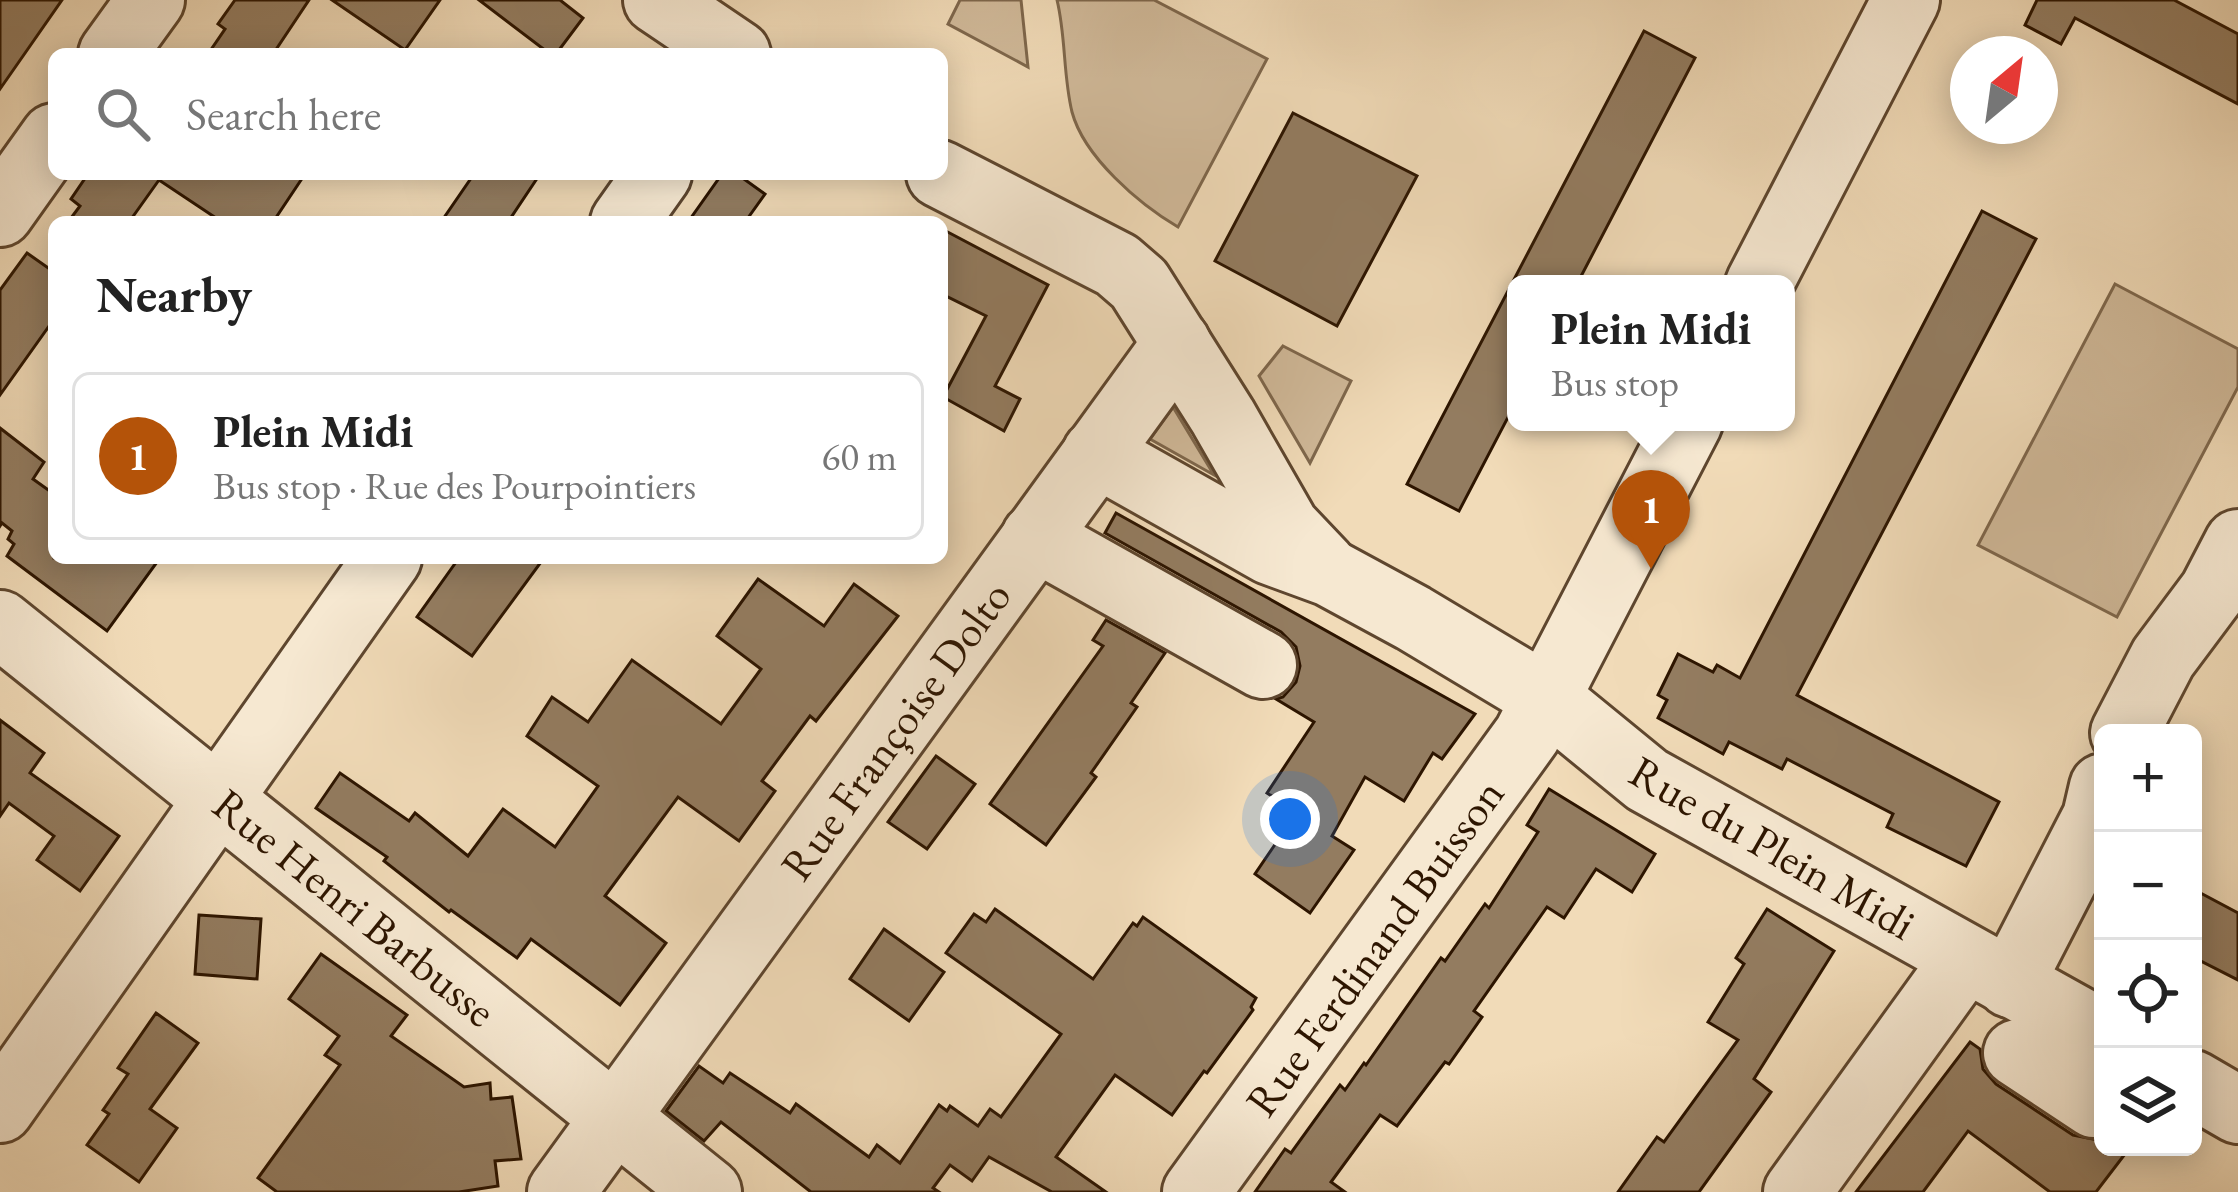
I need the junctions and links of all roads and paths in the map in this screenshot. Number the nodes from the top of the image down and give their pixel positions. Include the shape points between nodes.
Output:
1 (151, 0) edge
2 (657, 0) edge
3 (1906, 0) edge
4 (116, 48) edge
5 (728, 48) edge
6 (48, 145) edge
7 (948, 178) edge
8 (654, 180) edge
9 (0, 213) edge
10 (628, 216) edge
11 (1764, 275) edge
12 (1177, 343) junction
13 (1684, 431) edge
14 (1096, 453) junction
15 (1035, 537) junction
16 (2238, 543) edge
17 (384, 564) edge
18 (1330, 572) junction
19 (0, 624) edge
20 (1263, 665) dead end
21 (1548, 699) junction
22 (2129, 724) edge
23 (219, 798) junction
24 (2094, 820) edge
25 (1988, 971) junction
26 (2094, 1029) edge
27 (2017, 1052) dead end
28 (2202, 1089) edge
29 (2094, 1104) edge
30 (0, 1109) edge
31 (2238, 1110) edge
32 (615, 1117) junction
33 (560, 1192) edge
34 (708, 1192) edge
35 (1196, 1192) edge
36 (1797, 1192) edge

1 - 4 street
2 - 5 street
3 - 11 street
6 - 9 street
7 - 12 street, Rue du Plein Midi via 1117,265
8 - 10 street
12 - 14 street, Rue Françoise Dolto
12 - 18 street, Rue du Plein Midi via 1286,527
13 - 21 street, Rue Ferdinand Buisson
14 - 15 street, Rue Françoise Dolto
14 - 18 street, Rue du Plein Midi via 1270,551
15 - 20 street
15 - 32 street, Rue Françoise Dolto
16 - 22 street
17 - 23 street
18 - 21 street, Rue du Plein Midi
19 - 23 street, Rue Henri Barbusse
21 - 25 street, Rue du Plein Midi via 1647,780
21 - 35 street, Rue Ferdinand Buisson
23 - 30 street
23 - 32 street, Rue Henri Barbusse
24 - 25 street
25 - 26 street, Rue du Plein Midi
25 - 36 street
27 - 29 street
28 - 31 street
32 - 33 street, Rue Françoise Dolto
32 - 34 street, Rue Henri Barbusse

